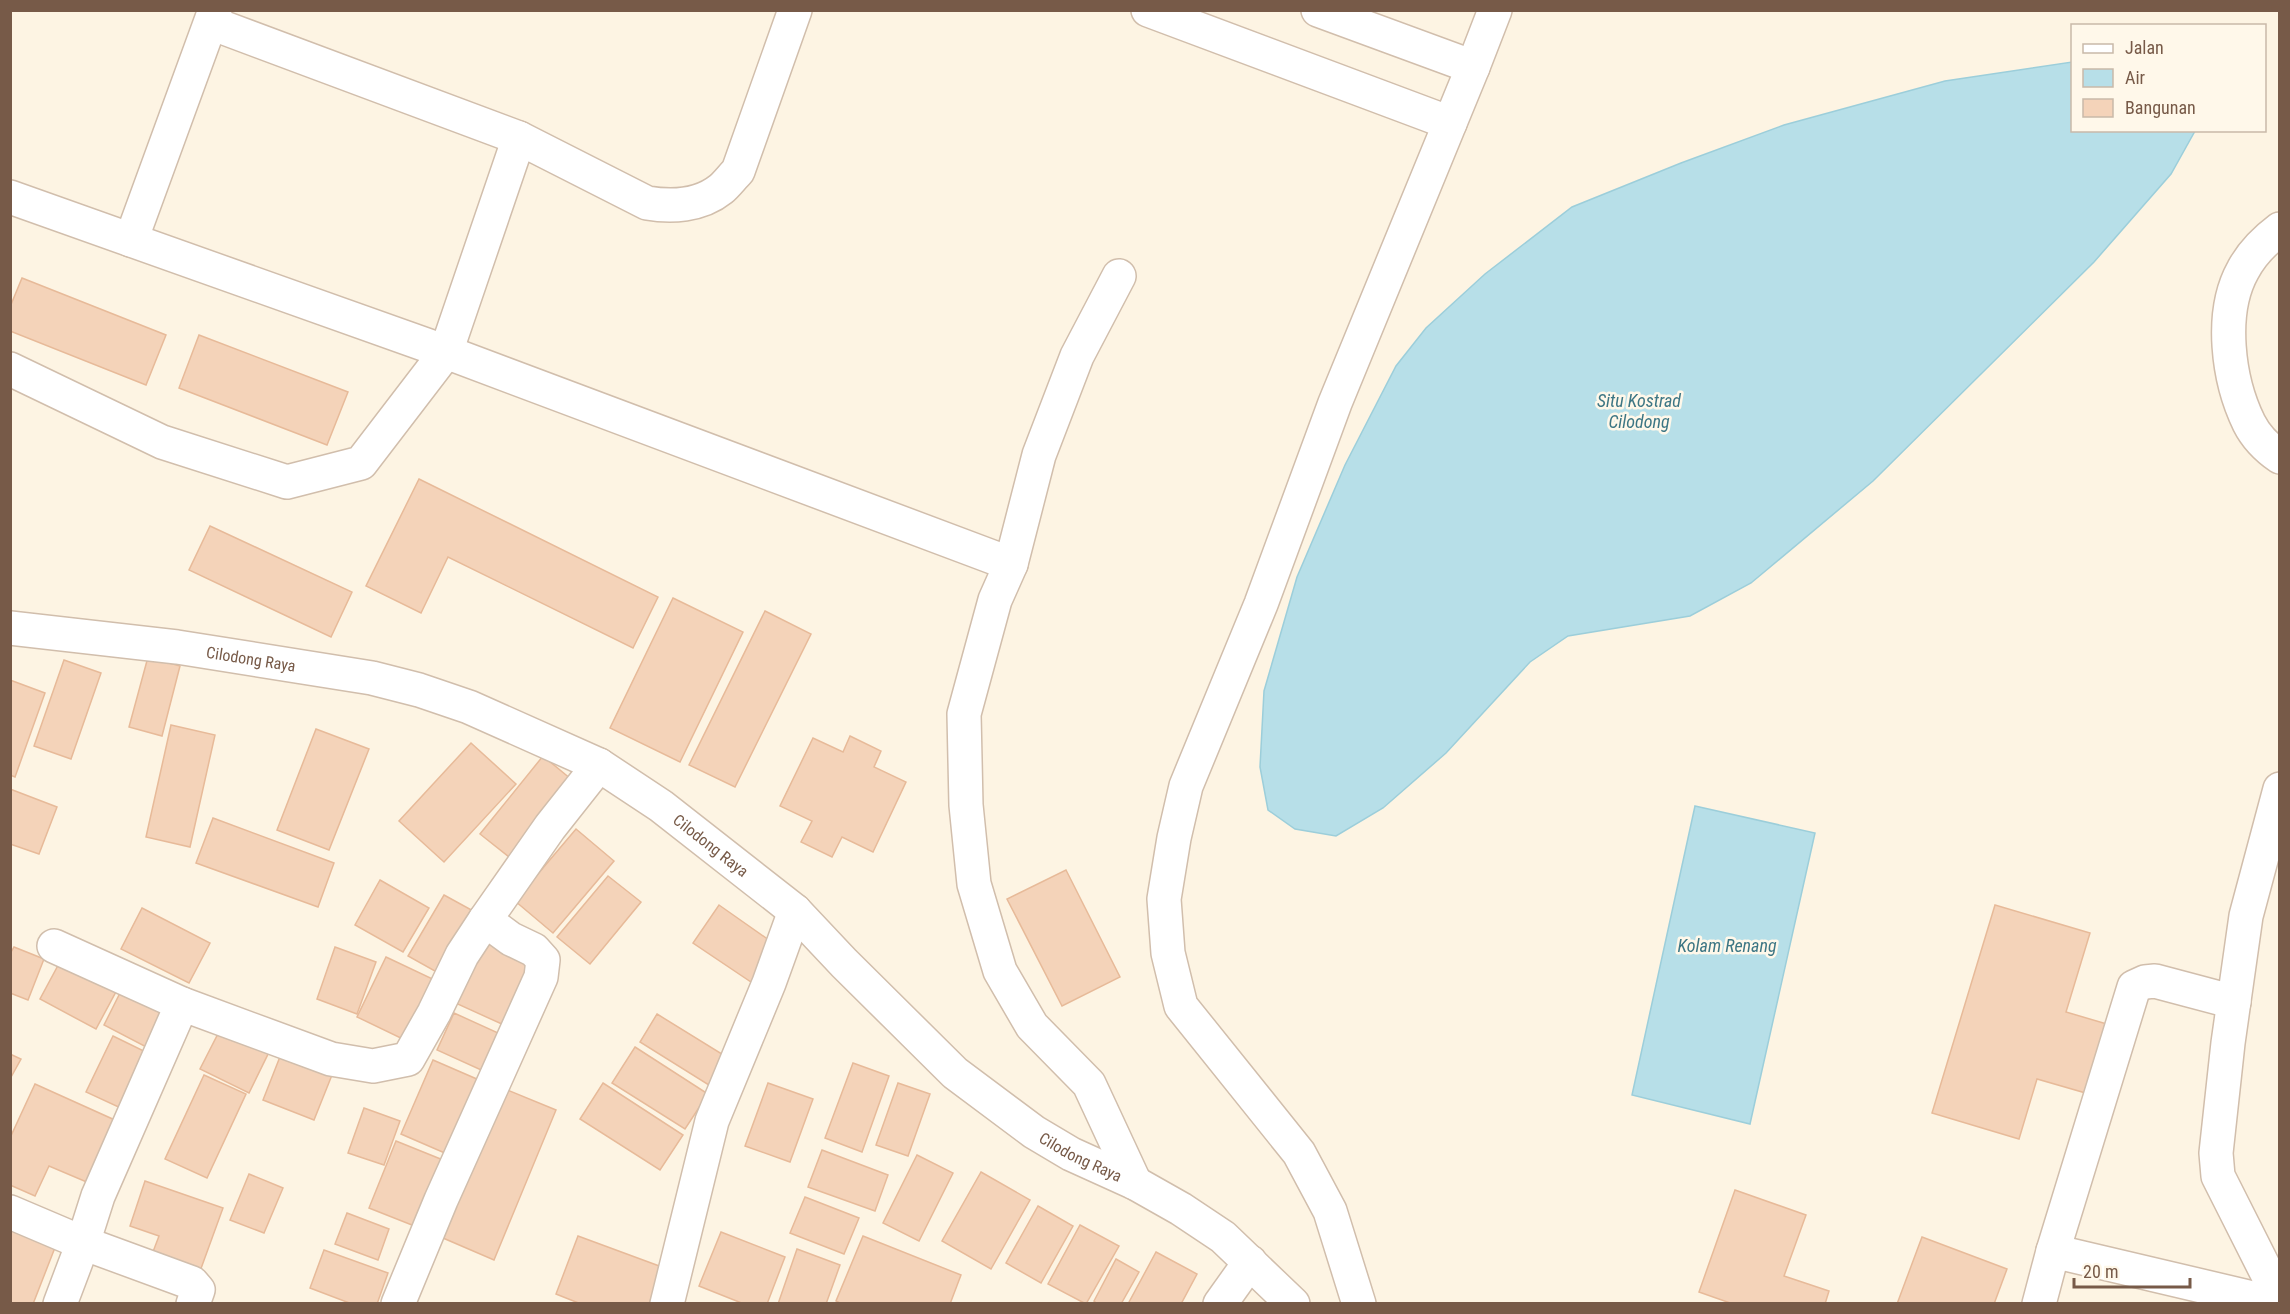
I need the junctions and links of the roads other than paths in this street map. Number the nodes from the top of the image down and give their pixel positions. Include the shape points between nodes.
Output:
1 (795, 10) edge
2 (1318, 10) edge
3 (1495, 10) edge
4 (1156, 12) edge
5 (213, 17) edge
6 (1473, 67) junction
7 (1450, 123) junction
8 (519, 138) junction
9 (10, 197) edge
10 (2280, 229) edge
11 (131, 240) junction
12 (1119, 276) dead end
13 (446, 352) junction
14 (10, 369) edge
15 (2280, 457) edge
16 (1011, 564) junction
17 (10, 627) edge
18 (598, 765) junction
19 (2280, 789) edge
20 (795, 911) junction
21 (485, 920) junction
22 (54, 946) dead end
23 (2234, 1002) junction
24 (182, 1004) junction
25 (1135, 1183) junction
26 (10, 1212) edge
27 (83, 1243) junction
28 (2053, 1251) junction
29 (1250, 1262) junction
30 (2280, 1299) edge
31 (60, 1304) edge
32 (193, 1304) edge
33 (398, 1304) edge
34 (667, 1304) edge
35 (1220, 1304) edge
36 (1293, 1304) edge
37 (1359, 1304) edge
38 (2039, 1304) edge
39 (2278, 1304) edge

1 - 8 street via 738,171 720,190 695,202 669,206 646,202
2 - 6 street
3 - 6 street
4 - 7 street
5 - 8 street
5 - 11 street
6 - 7 street
7 - 37 street via 1335,403 1261,604 1186,786 1164,899 1168,953 1181,1006 1299,1153 1330,1210
8 - 13 street
9 - 11 street
10 - 15 street via 2259,245 2242,271 2232,298 2228,333 2241,404 2265,446
11 - 13 street
12 - 16 street via 1077,356 1039,455
13 - 14 street via 361,463 287,482 162,442
13 - 16 street
16 - 25 street via 995,600 964,714 966,805 974,884 1000,971 1032,1026 1089,1084
17 - 18 street, Cilodong Raya via 188,649 372,678 469,707
18 - 20 street, Cilodong Raya via 661,806
18 - 21 street
19 - 23 street via 2246,916
20 - 25 street, Cilodong Raya via 955,1073 1034,1132
20 - 34 street via 712,1121
21 - 24 street via 462,955 408,1059 373,1066 331,1059
21 - 33 street via 534,950 543,960 542,977
22 - 24 street
23 - 28 street via 2155,981 2134,987
23 - 30 street via 2216,1153 2218,1176
24 - 27 street via 98,1196
25 - 29 street, Cilodong Raya via 1223,1237
26 - 27 street
27 - 31 street
27 - 32 street via 192,1283 198,1290
28 - 38 street
28 - 39 street
29 - 35 street
29 - 36 street, Cilodong Raya

